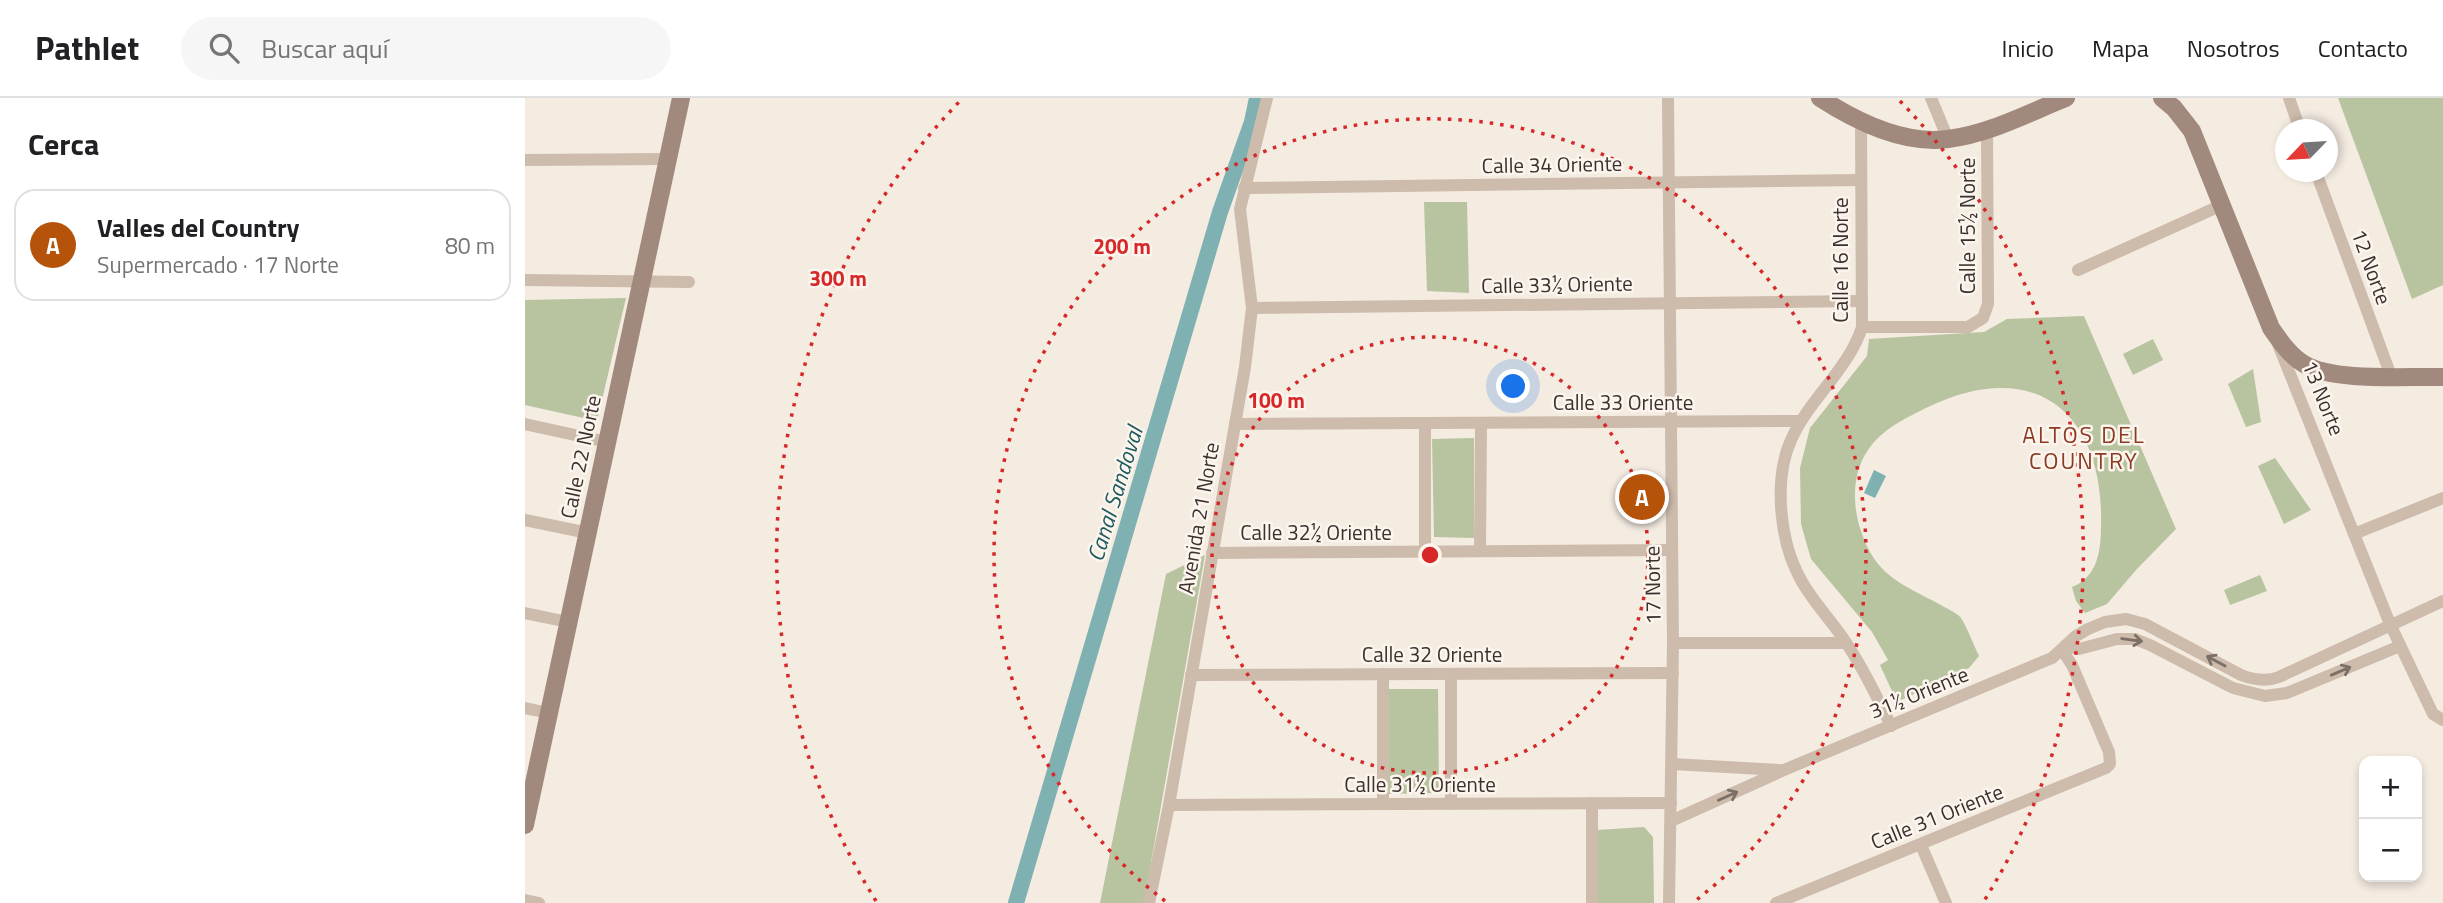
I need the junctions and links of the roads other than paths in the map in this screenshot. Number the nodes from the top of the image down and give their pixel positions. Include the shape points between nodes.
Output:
1 (681, 98) edge
2 (1267, 98) edge
3 (1668, 98) edge
4 (1820, 98) edge
5 (1930, 98) edge
6 (2066, 98) edge
7 (2162, 98) edge
8 (2289, 98) edge
9 (2296, 119) edge
10 (1861, 121) junction
11 (1987, 129) junction
12 (1948, 139) junction
13 (668, 159) junction
14 (525, 160) edge
15 (1861, 180) junction
16 (2320, 182) edge
17 (1669, 183) junction
18 (1244, 188) junction
19 (2222, 205) junction
20 (2078, 270) dead end
21 (525, 280) edge
22 (642, 280) junction
23 (689, 282) dead end
24 (1862, 301) junction
25 (1669, 303) junction
26 (1252, 308) junction
27 (1862, 327) junction
28 (2271, 328) junction
29 (2391, 376) junction
30 (2443, 377) edge
31 (1800, 421) junction
32 (1671, 422) junction
33 (1425, 423) junction
34 (1481, 423) junction
35 (525, 424) edge
36 (1235, 424) junction
37 (607, 442) junction
38 (2443, 498) edge
39 (525, 520) edge
40 (588, 533) junction
41 (2354, 534) junction
42 (1672, 550) junction
43 (1425, 551) junction
44 (1480, 551) junction
45 (1212, 552) junction
46 (2443, 601) edge
47 (525, 613) edge
48 (568, 622) junction
49 (2390, 624) junction
50 (1673, 643) junction
51 (1846, 643) junction
52 (2400, 646) junction
53 (2064, 648) junction
54 (1673, 673) junction
55 (1383, 674) junction
56 (1451, 674) junction
57 (1191, 675) junction
58 (2260, 680) junction
59 (2260, 696) junction
60 (525, 708) edge
61 (549, 713) junction
62 (2441, 719) edge
63 (1891, 726) junction
64 (1672, 764) junction
65 (1784, 770) junction
66 (528, 801) edge
67 (1592, 803) junction
68 (1671, 803) junction
69 (1383, 804) junction
70 (1451, 804) junction
71 (1169, 805) junction
72 (1671, 821) junction
73 (525, 825) edge
74 (1921, 845) junction
75 (525, 900) edge
76 (539, 903) edge
77 (1149, 903) edge
78 (1592, 903) edge
79 (1669, 903) edge
80 (1776, 903) edge
81 (1946, 903) edge

1 - 13 street, Calle 22 Norte
2 - 18 street, Avenida 21 Norte
3 - 17 street, 17 Norte
4 - 10 street
5 - 12 street, Calle 15½ Norte
6 - 11 street
7 - 19 street, 13 Norte via 2192,131
8 - 9 street
10 - 12 street via 1906,136
10 - 15 street, Calle 16 Norte
11 - 12 street
11 - 27 street, Calle 15½ Norte via 1986,314 1968,327
13 - 14 street
13 - 22 street, Calle 22 Norte
15 - 17 street, Calle 34 Oriente
15 - 24 street, Calle 16 Norte
16 - 29 street, 12 Norte
17 - 18 street, Calle 34 Oriente
17 - 25 street, 17 Norte
18 - 26 street, Avenida 21 Norte via 1240,209
19 - 20 street
19 - 28 street, 13 Norte
21 - 22 street
22 - 23 street
22 - 37 street, Calle 22 Norte
24 - 25 street, Calle 33½ Oriente
24 - 27 street, Calle 16 Norte
25 - 26 street, Calle 33½ Oriente
25 - 32 street, 17 Norte
26 - 36 street, Avenida 21 Norte
27 - 31 street, Calle 16 Norte via 1857,343
28 - 29 street via 2301,363 2320,372
28 - 41 street, 13 Norte
29 - 30 street
31 - 32 street, Calle 33 Oriente
31 - 51 street, Calle 16 Norte via 1786,455 1782,481 1784,533 1802,583
32 - 34 street, Calle 33 Oriente
32 - 42 street, 17 Norte
33 - 34 street, Calle 33 Oriente
33 - 36 street, Calle 33 Oriente
33 - 43 street
34 - 44 street
35 - 37 street
36 - 45 street, Avenida 21 Norte
37 - 40 street, Calle 22 Norte
38 - 41 street
39 - 40 street
40 - 48 street, Calle 22 Norte
41 - 49 street, 13 Norte
42 - 44 street, Calle 32½ Oriente
42 - 50 street, 17 Norte
43 - 44 street, Calle 32½ Oriente
43 - 45 street, Calle 32½ Oriente
45 - 57 street, Avenida 21 Norte
46 - 49 street
47 - 48 street
48 - 61 street, Calle 22 Norte
49 - 52 street, 13 Norte
49 - 58 street via 2279,677
50 - 51 street
50 - 54 street, 17 Norte
51 - 63 street, Calle 16 Norte
59 -> 52 street, 31½ Oriente via 2287,694
52 - 62 street, 13 Norte via 2433,713
58 -> 53 street, 31½ Oriente via 2241,675 2136,621 2105,622 2081,633
53 -> 59 street, 31½ Oriente via 2135,639 2233,688
53 - 63 street, 31½ Oriente via 2052,658
53 - 74 street, Calle 31 Oriente via 2109,752 2109,764 2101,772
54 - 56 street, Calle 32 Oriente
54 - 64 street, 17 Norte
55 - 56 street, Calle 32 Oriente
55 - 57 street, Calle 32 Oriente
55 - 69 street
56 - 70 street
57 - 71 street, Avenida 21 Norte
58 - 59 street
60 - 61 street
61 - 66 street, Calle 22 Norte
63 - 65 street, 31½ Oriente
64 - 65 street, 31½ Oriente
64 - 68 street, 17 Norte
72 -> 65 street, 31½ Oriente
66 - 73 street, Calle 22 Norte
67 - 68 street, Calle 31½ Oriente
67 - 70 street, Calle 31½ Oriente
67 - 78 street
68 - 72 street, 17 Norte
69 - 70 street, Calle 31½ Oriente
69 - 71 street, Calle 31½ Oriente
71 - 77 street, Avenida 21 Norte
72 - 79 street, 17 Norte
74 - 80 street, Calle 31 Oriente
74 - 81 street
75 - 76 street

